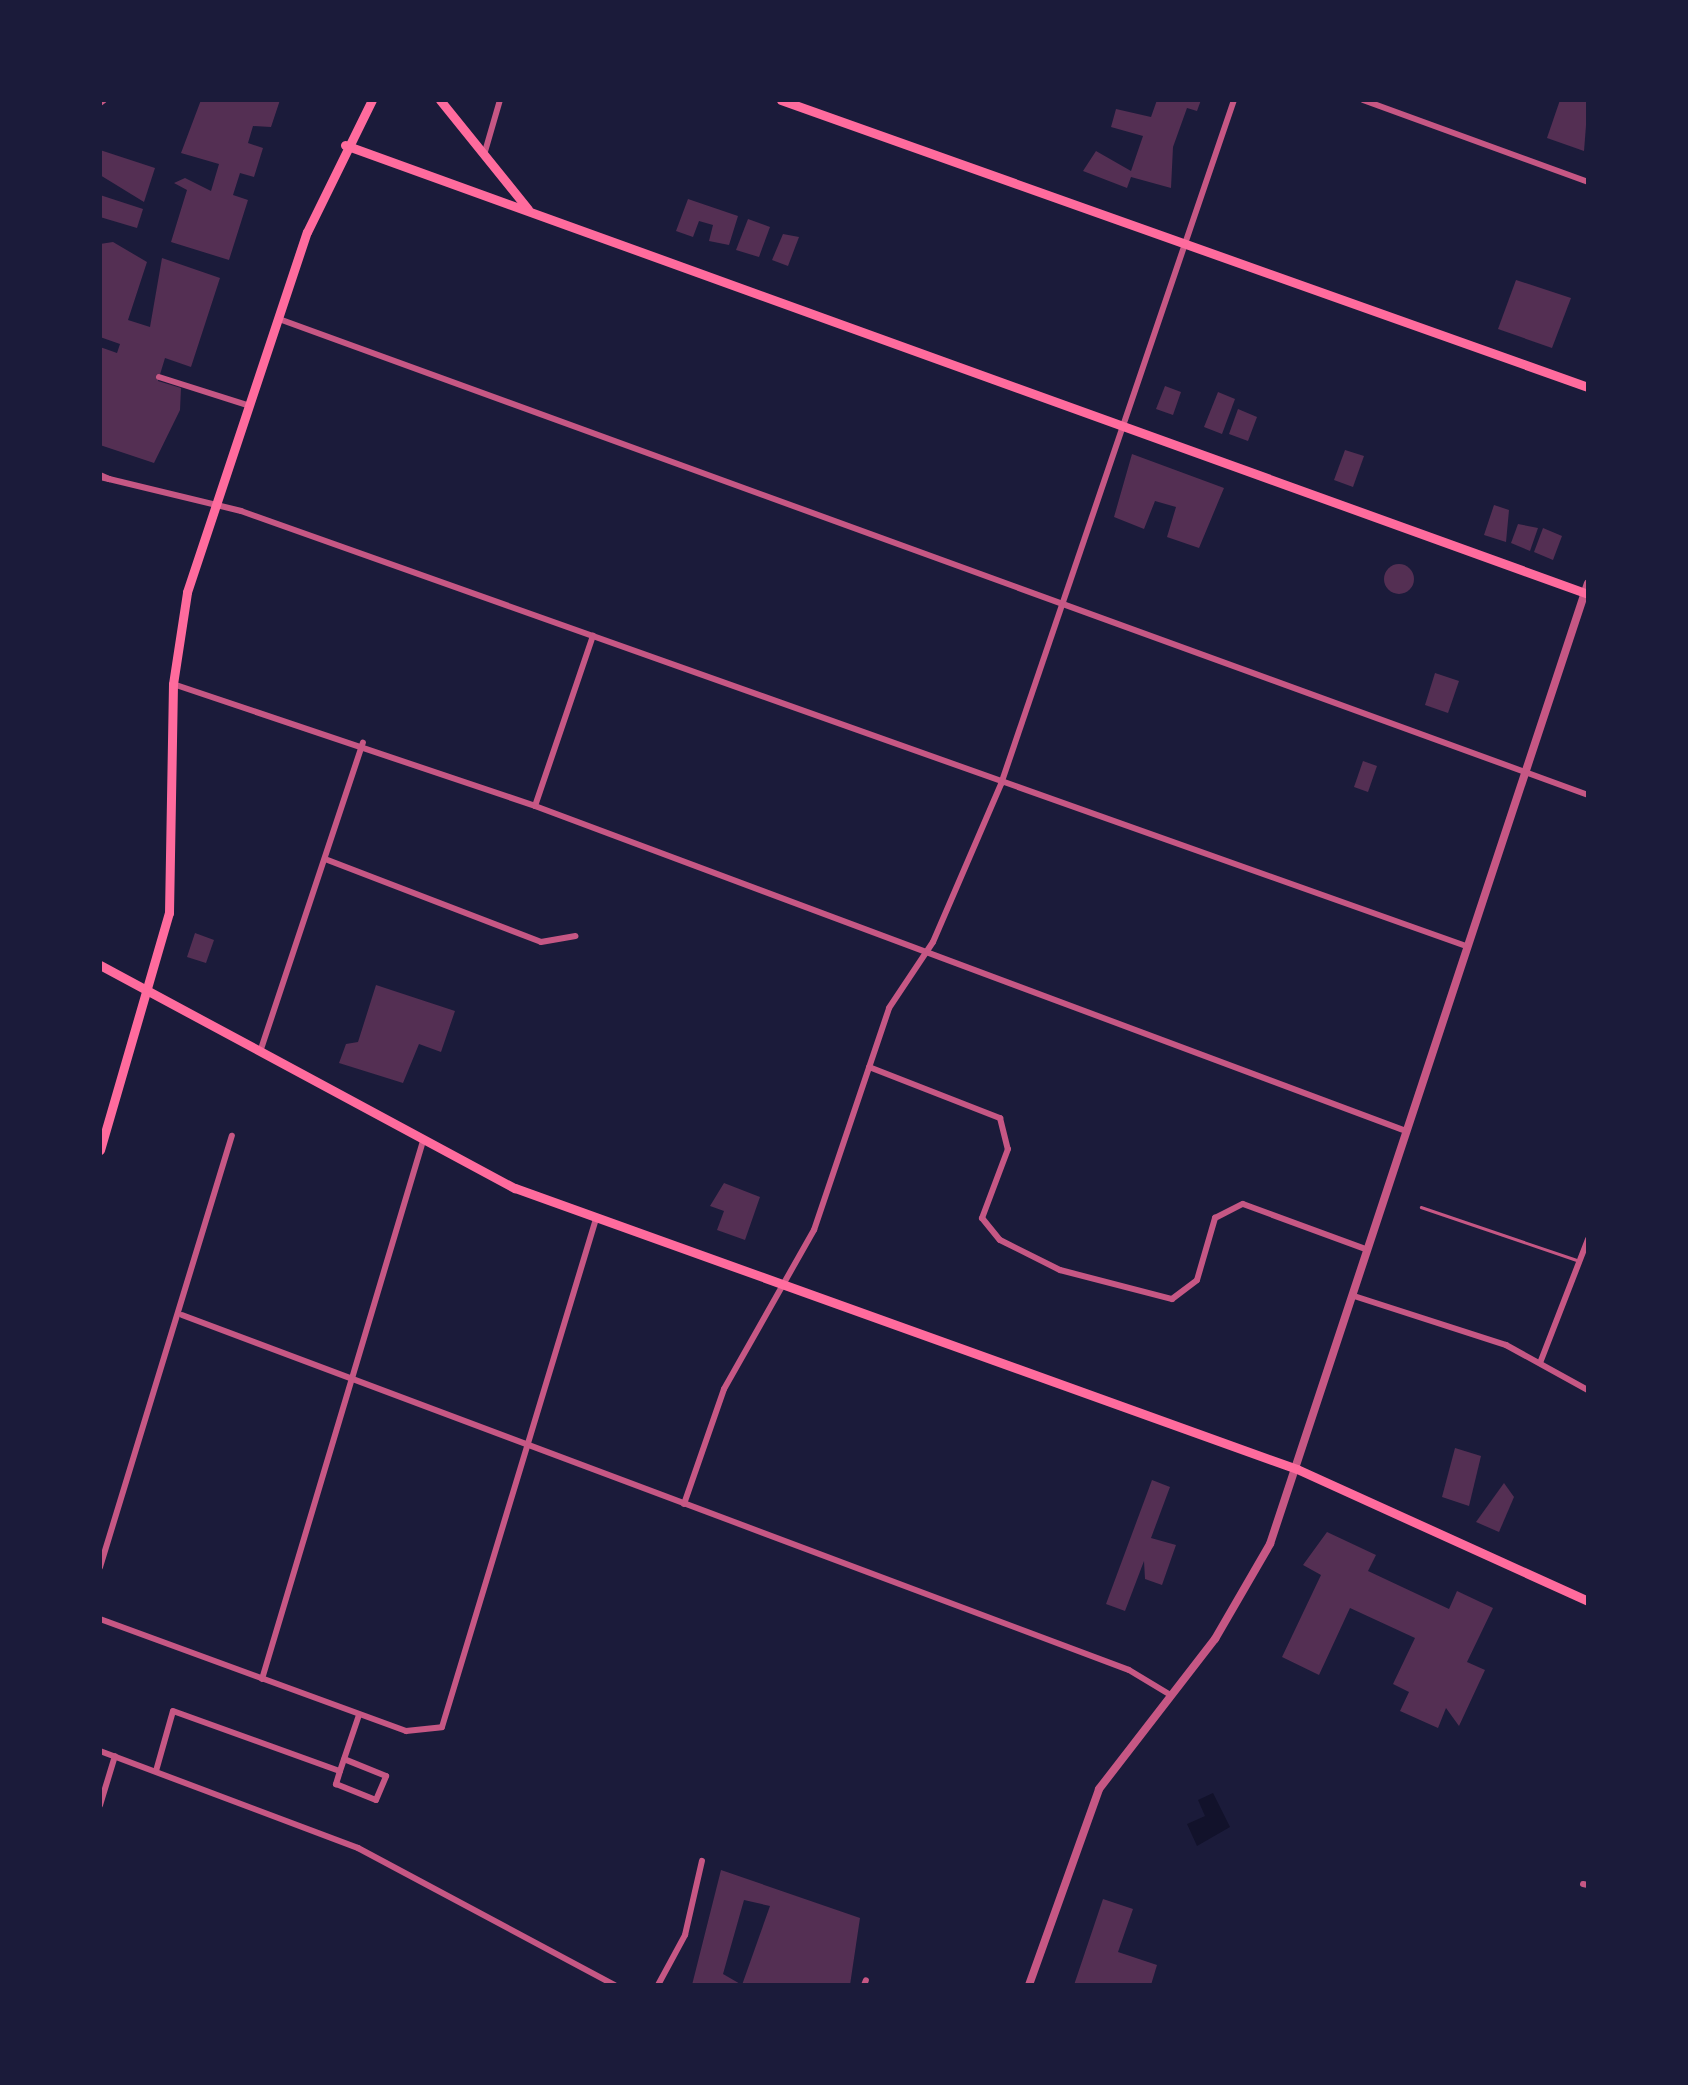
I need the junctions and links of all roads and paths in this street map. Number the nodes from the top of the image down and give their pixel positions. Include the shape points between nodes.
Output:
1 (372, 100) edge
2 (440, 100) edge
3 (500, 100) edge
4 (782, 100) edge
5 (1234, 100) edge
6 (1363, 100) edge
7 (345, 145) junction
8 (484, 159) junction
9 (1588, 182) edge
10 (530, 211) junction
11 (1185, 244) junction
12 (276, 318) junction
13 (159, 377) dead end
14 (1588, 386) edge
15 (246, 405) junction
16 (1122, 427) junction
17 (103, 477) edge
18 (214, 503) junction
19 (1587, 590) edge
20 (1062, 606) junction
21 (593, 636) junction
22 (173, 684) junction
23 (363, 744) junction
24 (1526, 773) junction
25 (1002, 784) junction
26 (1588, 795) edge
27 (535, 806) junction
28 (325, 859) junction
29 (575, 936) dead end
30 (1466, 946) junction
31 (924, 951) junction
32 (100, 965) edge
33 (150, 991) junction
34 (260, 1053) junction
35 (869, 1067) junction
36 (1406, 1132) junction
37 (232, 1136) dead end
38 (423, 1141) junction
39 (100, 1150) edge
40 (1421, 1206) dead end
41 (595, 1222) junction
42 (1588, 1239) edge
43 (1368, 1250) junction
44 (1581, 1261) junction
45 (783, 1286) junction
46 (1354, 1296) junction
47 (182, 1315) junction
48 (1540, 1364) junction
49 (354, 1380) junction
50 (1588, 1390) edge
51 (530, 1443) junction
52 (1297, 1469) junction
53 (684, 1504) junction
54 (100, 1567) edge
55 (1588, 1601) edge
56 (100, 1619) edge
57 (262, 1679) junction
58 (1169, 1694) junction
59 (359, 1715) junction
60 (100, 1752) edge
61 (115, 1756) junction
62 (344, 1760) junction
63 (156, 1771) junction
64 (340, 1771) junction
65 (100, 1805) edge
66 (702, 1861) dead end
67 (615, 1985) edge
68 (658, 1985) edge
69 (1029, 1985) edge

1 - 7 main road
2 - 8 main road
3 - 8 street
4 - 11 main road
5 - 11 street
6 - 9 street
7 - 10 main road
7 - 12 main road
8 - 10 main road
10 - 16 main road
11 - 14 main road
11 - 16 street
12 - 15 main road
12 - 20 street
13 - 15 street
15 - 18 main road
16 - 19 main road
16 - 20 street
17 - 18 street
18 - 21 street
18 - 22 main road
19 - 24 street
20 - 24 street
20 - 25 street
21 - 25 street
21 - 27 street
22 - 23 street
22 - 33 main road via 174,872
23 - 27 street
23 - 28 street
24 - 26 street
24 - 30 street
25 - 30 street
25 - 31 street
27 - 31 street
28 - 29 street via 541,942
28 - 34 street
30 - 36 street
31 - 35 street via 889,1008
31 - 36 street
32 - 33 main road
33 - 34 main road
33 - 39 main road
34 - 38 main road
35 - 43 street via 1000,1118 1008,1150 982,1218 1000,1240 1054,1268 1172,1299 1197,1280 1215,1218 1243,1204
35 - 45 street via 814,1230
36 - 43 street
37 - 47 street
38 - 41 main road
38 - 49 street
40 - 44 lane
41 - 45 main road
41 - 51 street
42 - 44 street
43 - 46 street
44 - 48 street
45 - 52 main road
45 - 53 street via 724,1389
46 - 48 street
46 - 52 street
47 - 49 street
47 - 54 street
48 - 50 street
49 - 51 street
49 - 57 street
51 - 53 street
51 - 59 street via 442,1727 416,1733
52 - 55 main road
52 - 58 street via 1242,1598
53 - 58 street via 1129,1670
56 - 57 street
57 - 59 street
58 - 69 street via 1099,1790
59 - 62 street
60 - 61 street
61 - 63 street
61 - 65 street
62 - 64 street
62 - 64 street via 386,1776 376,1800 336,1784
63 - 64 street via 174,1711
63 - 67 street via 358,1848
66 - 68 street via 686,1936

